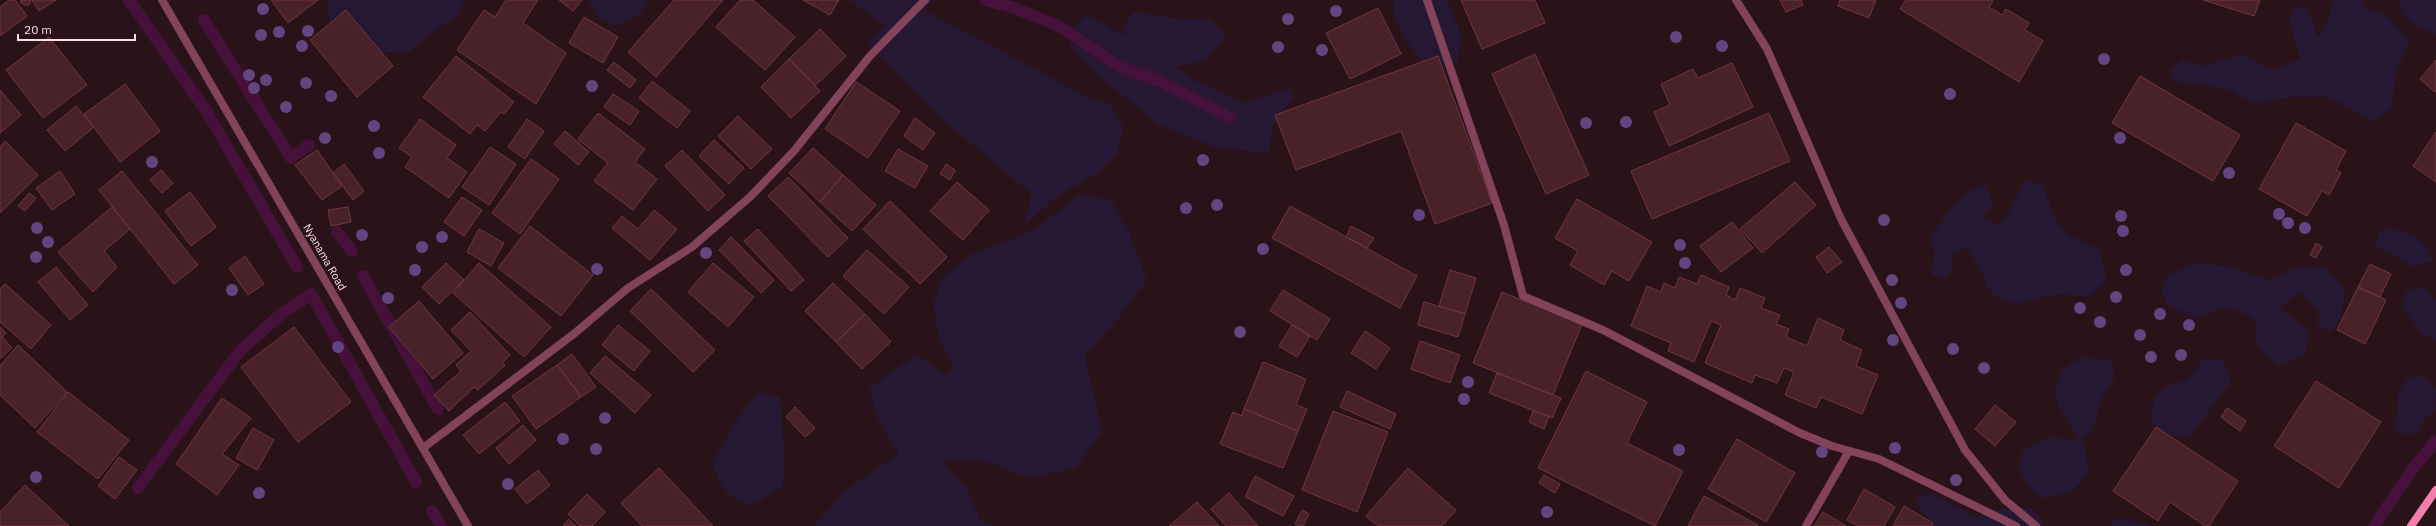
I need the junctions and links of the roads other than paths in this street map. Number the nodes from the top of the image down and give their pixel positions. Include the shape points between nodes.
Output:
1 (162, 0) edge
2 (925, 0) edge
3 (1427, 0) edge
4 (1736, 0) edge
5 (423, 448) junction
6 (1850, 451) junction
7 (2436, 490) edge
8 (468, 526) edge
9 (1806, 526) edge
10 (2016, 526) edge
11 (2036, 526) edge
12 (2411, 526) edge

1 - 5 street, Nyanama Road
2 - 5 street via 870,56 794,151 751,196 692,247 628,288 576,333
3 - 6 street via 1504,225 1523,296 1603,330 1800,433
4 - 11 street via 1767,48 1841,219 1965,450 2005,500
5 - 8 street, Nyanama Road
6 - 9 street
6 - 10 street via 1879,459
7 - 12 main road

